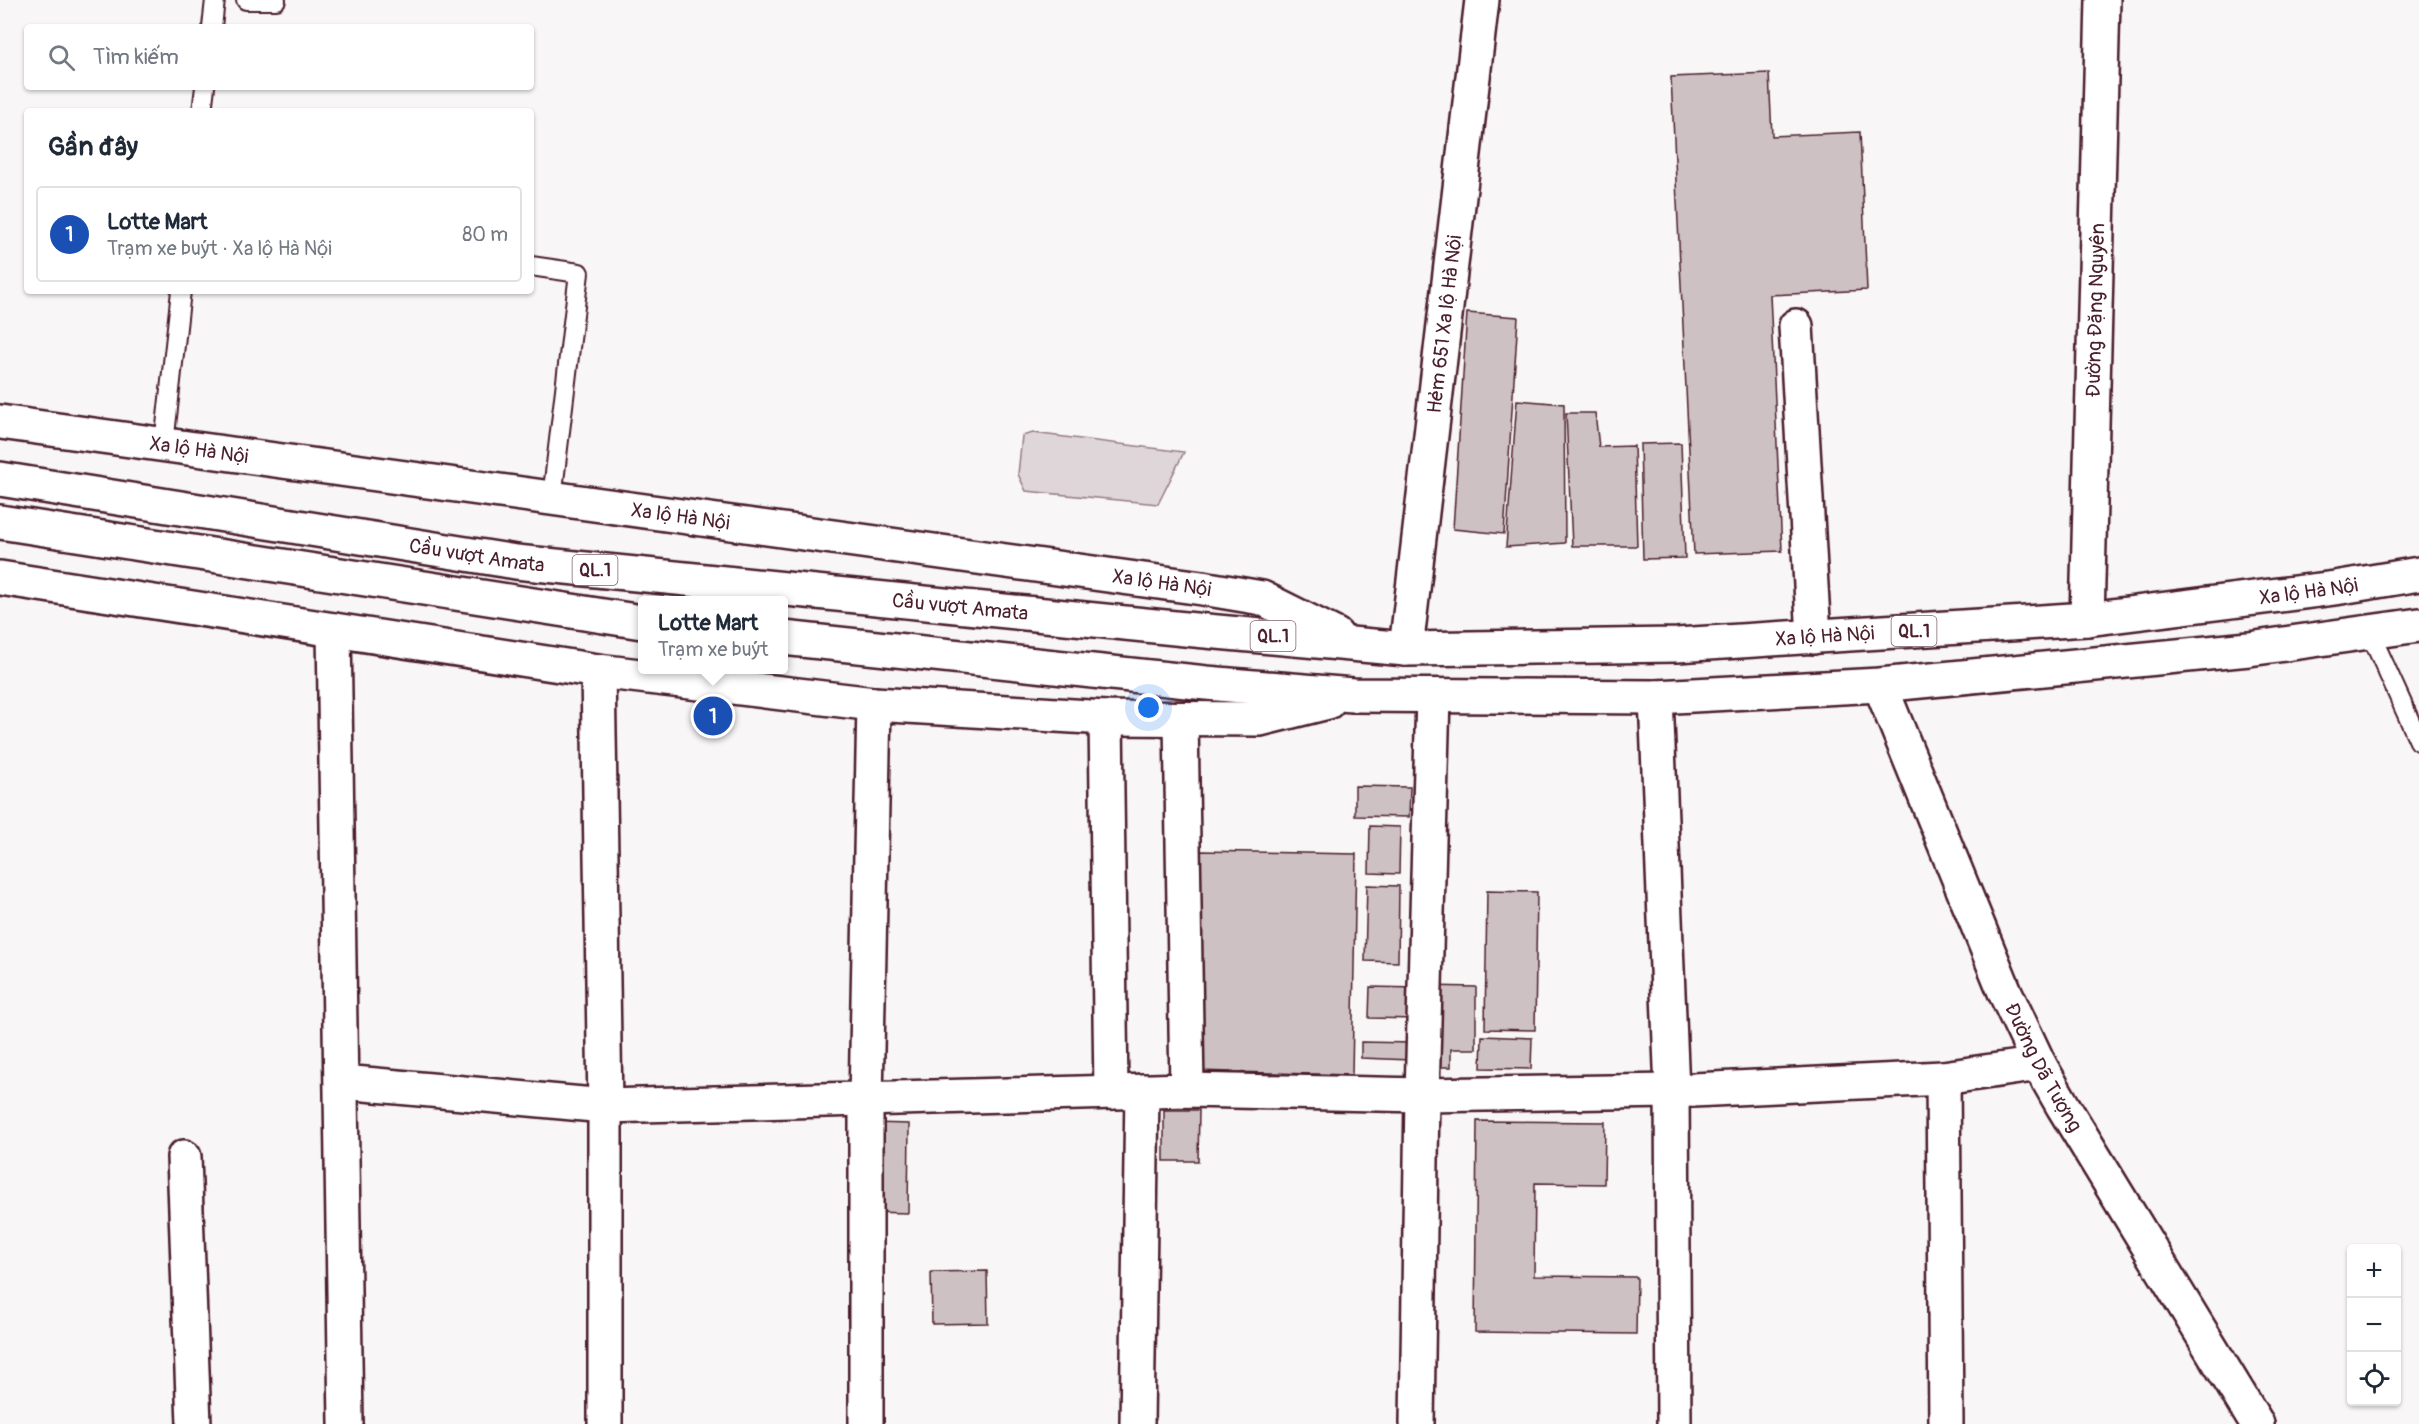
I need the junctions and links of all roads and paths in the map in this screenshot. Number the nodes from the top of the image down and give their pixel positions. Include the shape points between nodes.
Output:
1 (215, 0) edge
2 (246, 0) edge
3 (276, 0) edge
4 (1482, 0) edge
5 (2103, 0) edge
6 (212, 24) edge
7 (205, 90) edge
8 (202, 108) edge
9 (534, 266) edge
10 (181, 294) edge
11 (1796, 326) dead end
12 (0, 422) edge
13 (164, 444) junction
14 (0, 479) edge
15 (552, 498) junction
16 (0, 522) edge
17 (2419, 574) edge
18 (0, 578) edge
19 (2087, 619) junction
20 (638, 621) edge
21 (2419, 625) edge
22 (334, 630) junction
23 (2370, 633) junction
24 (1814, 637) junction
25 (788, 639) edge
26 (1351, 643) junction
27 (1406, 649) junction
28 (598, 671) junction
29 (1880, 685) junction
30 (1353, 695) junction
31 (1434, 696) junction
32 (1656, 697) junction
33 (874, 704) junction
34 (1106, 718) junction
35 (1181, 720) junction
36 (2419, 741) edge
37 (2039, 1064) junction
38 (1943, 1078) junction
39 (343, 1082) junction
40 (1187, 1090) junction
41 (1126, 1091) junction
42 (1672, 1091) junction
43 (1422, 1095) junction
44 (866, 1100) junction
45 (605, 1106) junction
46 (184, 1157) dead end
47 (194, 1424) edge
48 (346, 1424) edge
49 (605, 1424) edge
50 (866, 1424) edge
51 (1137, 1424) edge
52 (1417, 1424) edge
53 (1674, 1424) edge
54 (1946, 1424) edge
55 (2257, 1424) edge

1 - 6 lane
2 - 3 lane
4 - 27 main road, Hẻm 651 Xa lộ Hà Nội
5 - 19 main road, Đường Đặng Nguyên
7 - 8 lane
9 - 15 lane via 579,273
10 - 13 lane
11 - 24 main road
12 - 13 main road, Xa lộ Hà Nội
13 - 15 main road, Xa lộ Hà Nội
14 - 26 main road, Cầu vượt Amata / QL.1 via 516,562
15 - 26 main road, Xa lộ Hà Nội via 1262,598
16 - 20 main road, Cầu vượt Amata / QL.1
17 - 19 main road, Xa lộ Hà Nội / QL.1
18 - 22 main road
19 - 24 main road, Xa lộ Hà Nội / QL.1
21 - 23 main road
22 - 28 main road
22 - 39 main road
23 - 29 main road via 2249,649
23 - 36 lane
24 - 27 main road, Xa lộ Hà Nội / QL.1 via 1677,645
25 - 30 main road
26 - 27 main road, Xa lộ Hà Nội
28 - 33 main road
28 - 45 main road
29 - 32 main road
29 - 37 main road, Đường Dã Tượng
30 - 31 main road
30 - 35 main road via 1260,719
31 - 32 main road
31 - 43 main road
32 - 42 main road
33 - 34 main road
33 - 44 main road
34 - 35 main road
34 - 41 main road
35 - 40 main road
37 - 38 main road
37 - 55 main road, Đường Dã Tượng
38 - 42 main road
38 - 54 main road
39 - 45 main road
39 - 48 main road
40 - 41 main road
40 - 43 main road
41 - 44 main road
41 - 51 main road
42 - 43 main road
42 - 53 main road
43 - 52 main road
44 - 45 main road
44 - 50 main road
45 - 49 main road
46 - 47 main road

